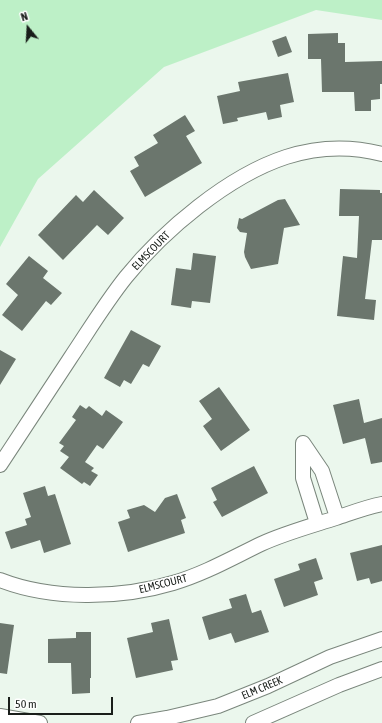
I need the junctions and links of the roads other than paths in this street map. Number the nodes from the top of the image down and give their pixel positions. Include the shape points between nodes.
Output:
1 (382, 154) edge
2 (0, 465) edge
3 (382, 504) edge
4 (337, 517) junction
5 (317, 523) junction
6 (0, 580) edge
7 (382, 639) edge
8 (382, 669) edge
9 (0, 716) edge
10 (40, 723) edge
11 (138, 723) edge
12 (252, 723) edge

1 - 2 street, ELMSCOURT via 337,148 288,156 229,185 192,212 158,242 126,276
3 - 4 street, ELMSCOURT
4 - 5 street, ELMSCOURT
4 - 5 street via 322,471 303,443 303,478
5 - 6 street, ELMSCOURT via 281,536 203,572 143,590 81,595 49,592
7 - 11 street, ELM CREEK via 330,657 218,706
8 - 12 street
9 - 10 street

